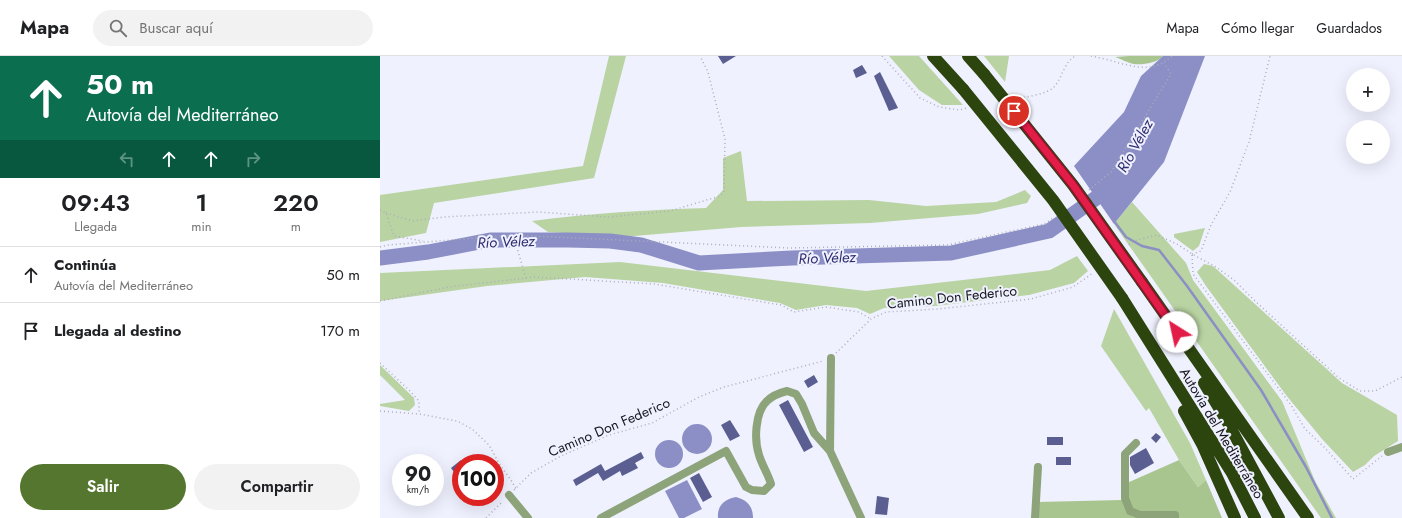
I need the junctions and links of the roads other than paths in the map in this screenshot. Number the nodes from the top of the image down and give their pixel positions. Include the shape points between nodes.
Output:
1 (933, 56) edge
2 (968, 56) edge
3 (1142, 282) junction
4 (1138, 323) junction
5 (831, 358) road end
6 (1136, 443) dead end
7 (1402, 447) edge
8 (830, 451) junction
9 (1388, 452) road end
10 (1038, 467) dead end
11 (509, 495) road end
12 (528, 518) edge
13 (600, 518) edge
14 (861, 518) edge
15 (1035, 518) edge
16 (1175, 518) edge
17 (1235, 518) edge
18 (1255, 518) edge
19 (1280, 518) edge
20 (1308, 518) edge

1 - 4 highway, Autovía del Mediterráneo, bridge via 1053,200
2 - 3 highway, Autovía del Mediterráneo, bridge via 1073,185
3 - 19 highway, Autovía del Mediterráneo via 1228,423
3 - 20 highway
4 - 17 highway via 1203,446
4 - 18 highway, Autovía del Mediterráneo via 1232,473
5 - 8 street
6 - 16 street via 1125,454 1125,498 1130,511 1140,515 1175,515
7 - 9 street
8 - 13 street via 814,433 796,394 787,390 766,402 759,415 756,442 771,484 764,490 746,487 726,452
8 - 14 street
10 - 15 street
11 - 12 street

